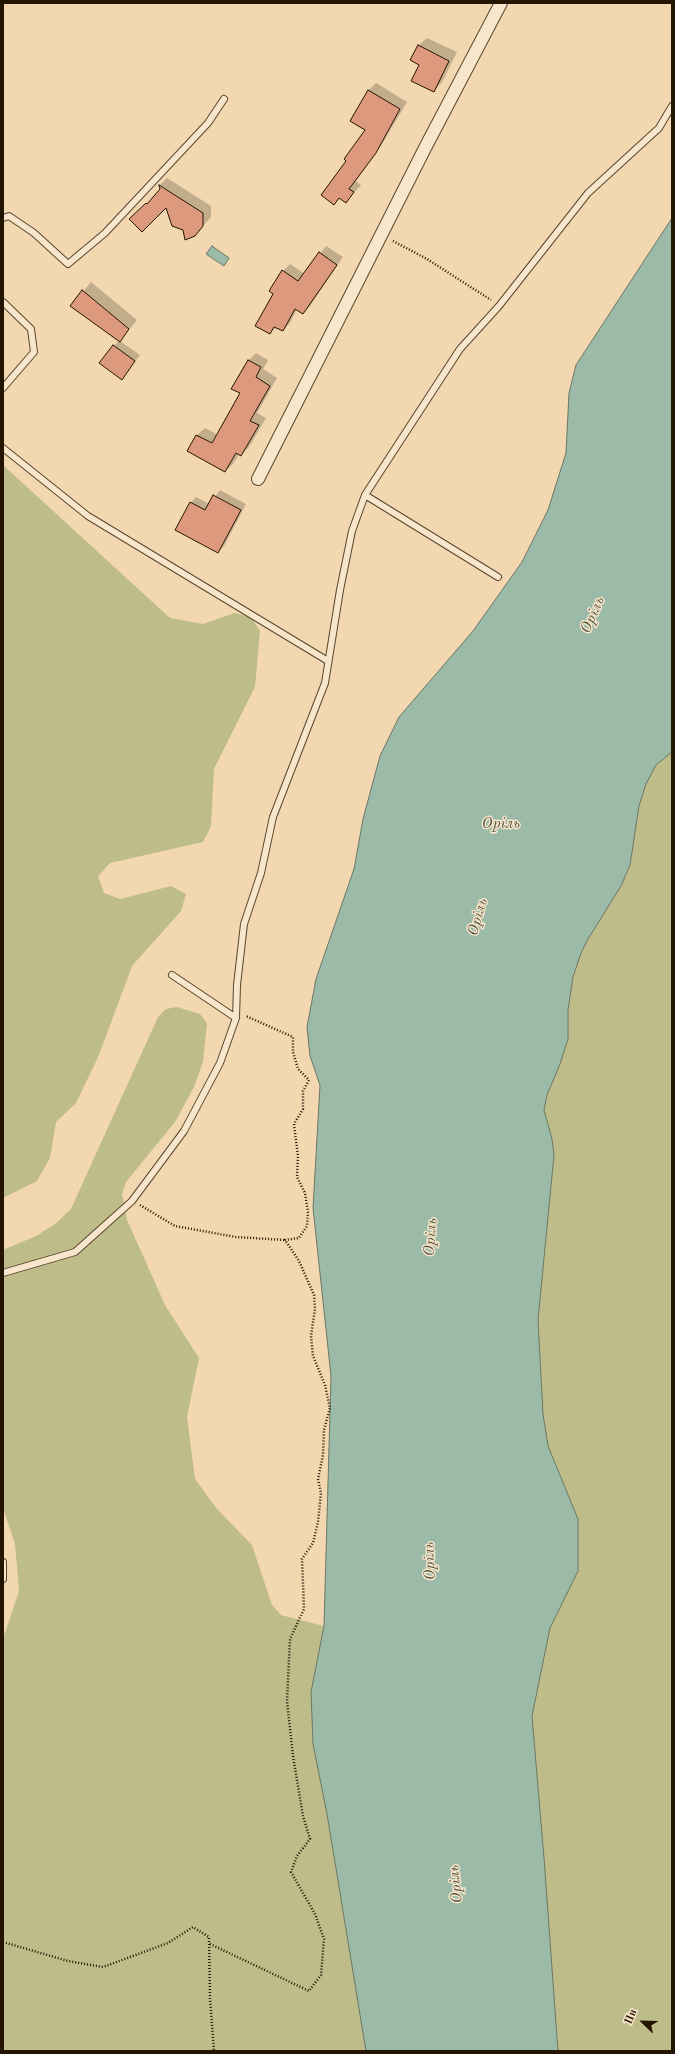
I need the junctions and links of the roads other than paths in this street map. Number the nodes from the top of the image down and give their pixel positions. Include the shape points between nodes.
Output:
1 (501, 3) edge
2 (224, 100) dead end
3 (672, 106) edge
4 (3, 218) edge
5 (3, 302) edge
6 (3, 388) edge
7 (3, 448) edge
8 (258, 479) dead end
9 (364, 495) junction
10 (498, 577) dead end
11 (328, 660) junction
12 (172, 975) dead end
13 (236, 1014) junction
14 (3, 1273) edge
15 (3, 1562) edge
16 (3, 1579) edge

1 - 8 street
2 - 4 lane via 208,123 110,228 68,264 34,233 9,216
3 - 9 lane via 659,128 588,193 499,306 460,349
5 - 6 lane via 31,329 34,352
7 - 11 lane via 88,516
9 - 10 lane
9 - 11 lane via 352,532
11 - 13 lane via 325,683 273,817 261,873 244,924
12 - 13 lane
13 - 14 lane via 220,1063 184,1130 132,1201 75,1252
15 - 16 lane

